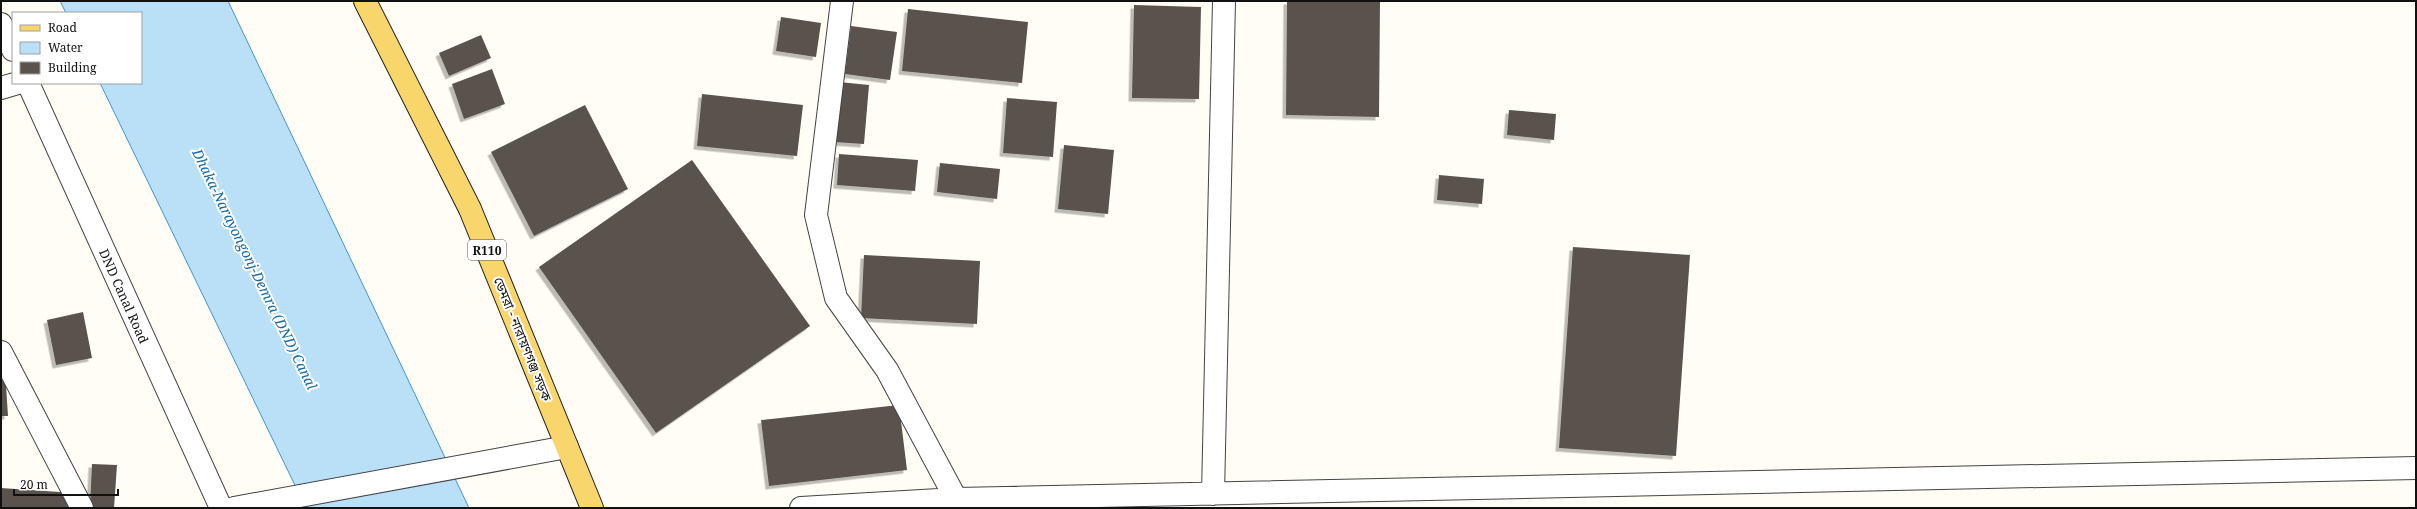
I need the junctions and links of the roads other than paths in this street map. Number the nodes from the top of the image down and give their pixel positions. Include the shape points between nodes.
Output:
1 (365, 1) edge
2 (842, 1) edge
3 (1224, 1) edge
4 (1, 24) edge
5 (12, 48) edge
6 (15, 84) edge
7 (28, 84) edge
8 (1, 88) edge
9 (1, 352) edge
10 (567, 447) junction
11 (2416, 468) edge
12 (1213, 494) junction
13 (956, 500) junction
14 (82, 508) edge
15 (221, 508) edge
16 (234, 508) edge
17 (592, 508) edge
18 (801, 508) edge

1 - 10 main road, ডেমরা - নারায়ণগঞ্জ সড়ক / R110 via 470,209
2 - 13 street via 816,215 836,298 887,370
3 - 12 street
4 - 5 street
6 - 8 street
7 - 15 street, DND Canal Road
9 - 14 street
10 - 16 street
10 - 17 main road, ডেমরা - নারায়ণগঞ্জ সড়ক / R110
11 - 12 street
12 - 13 street
13 - 18 street

